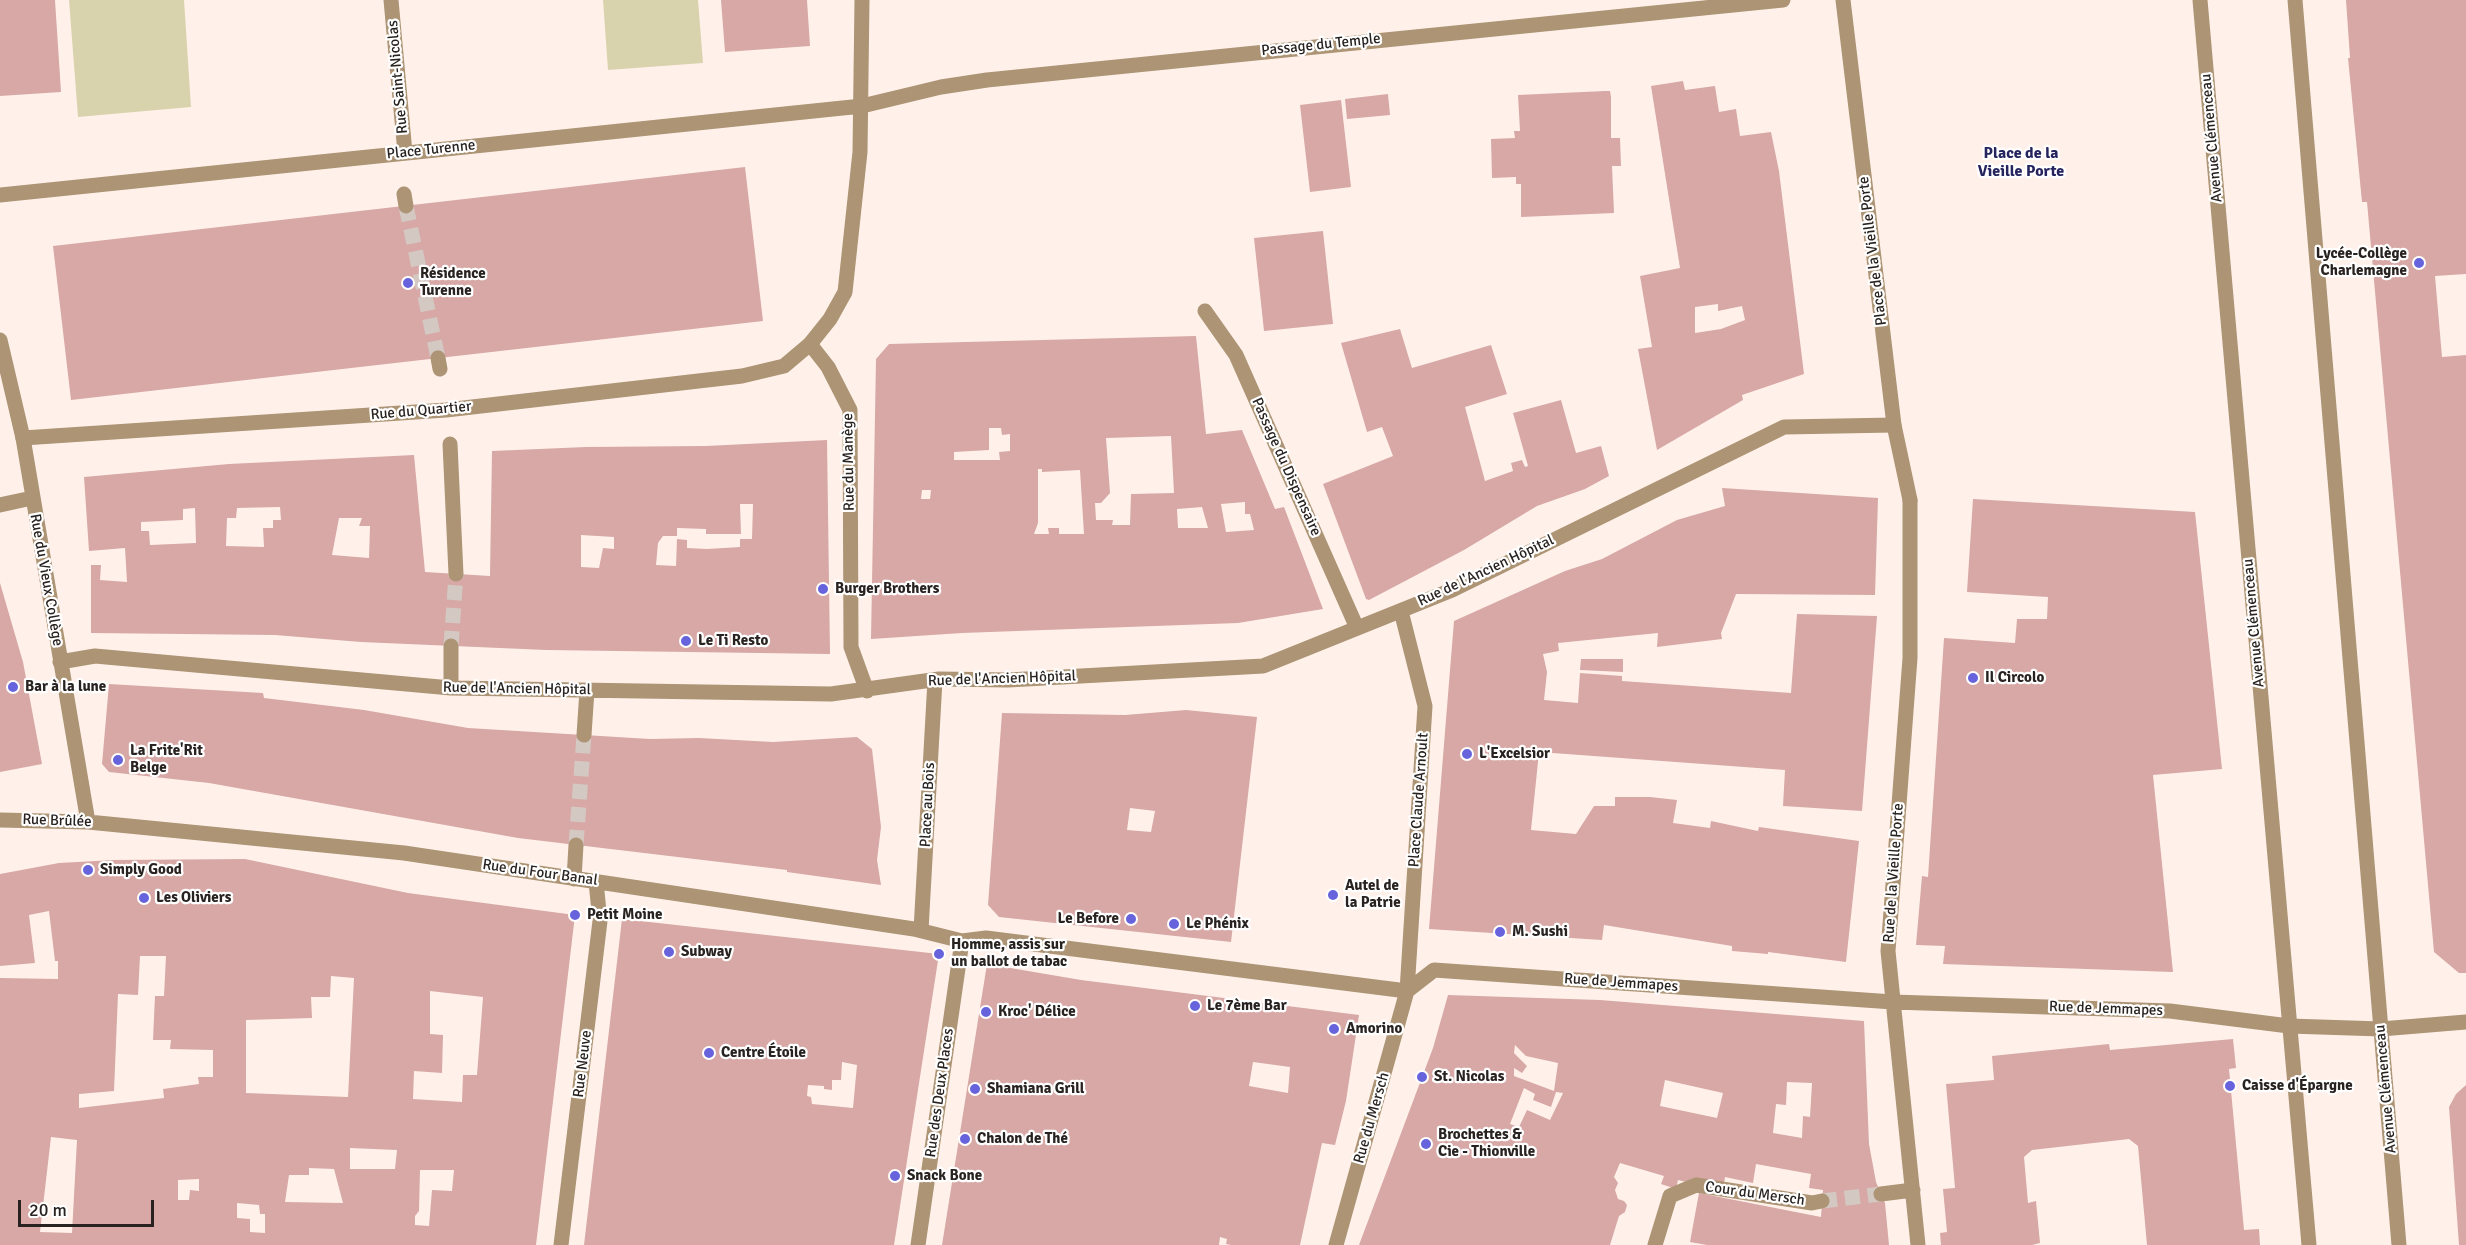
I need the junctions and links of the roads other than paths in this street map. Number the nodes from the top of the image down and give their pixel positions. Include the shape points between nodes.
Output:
1 (391, 0) edge
2 (862, 0) edge
3 (1783, 0) edge
4 (1843, 0) edge
5 (2199, 0) edge
6 (2295, 0) edge
7 (862, 106) junction
8 (405, 153) junction
9 (0, 195) edge
10 (1205, 311) dead end
11 (0, 340) edge
12 (810, 344) junction
13 (1894, 425) junction
14 (23, 438) junction
15 (450, 444) dead end
16 (32, 498) junction
17 (1910, 500) joint
18 (0, 506) edge
19 (456, 574) tunnel mouth
20 (1401, 611) junction
21 (1357, 628) junction
22 (451, 646) tunnel mouth
23 (60, 662) junction
24 (935, 680) junction
25 (451, 688) junction
26 (587, 690) junction
27 (867, 691) junction
28 (584, 735) tunnel mouth
29 (0, 820) edge
30 (88, 822) junction
31 (114, 825) joint
32 (576, 844) tunnel mouth
33 (574, 879) junction
34 (596, 882) junction
35 (921, 930) junction
36 (962, 941) junction
37 (1407, 991) junction
38 (1893, 1002) junction
39 (2466, 1022) edge
40 (2289, 1026) junction
41 (2381, 1029) junction
42 (1913, 1190) junction
43 (1881, 1194) tunnel mouth
44 (1822, 1201) tunnel mouth
45 (561, 1245) edge
46 (918, 1245) edge
47 (1336, 1245) edge
48 (1655, 1245) edge
49 (1918, 1245) edge
50 (2309, 1245) edge
51 (2399, 1245) edge

1 - 8 street, Rue Saint-Nicolas
2 - 7 street
3 - 7 street, Passage du Temple via 987,80
4 - 13 street, Place de la Vieille Porte
5 - 40 street, Avenue Clémenceau
6 - 41 street, Avenue Clémenceau
7 - 8 street, Place Turenne
7 - 12 street via 845,292
8 - 9 street, Place Turenne
10 - 21 street, Passage du Dispensaire via 1236,355
11 - 14 street, Rue du Vieux Collège
12 - 14 street, Rue du Quartier via 784,366 742,376 446,410
12 - 27 street, Rue du Manège via 850,410 851,647
13 - 17 street, Place de la Vieille Porte
13 - 20 street, Rue de l'Ancien Hôpital via 1784,427 1452,590
14 - 16 street, Rue du Vieux Collège
15 - 19 street
16 - 18 street
16 - 23 street, Rue du Vieux Collège
17 - 38 street, Rue de la Vieille Porte via 1910,658 1888,951
20 - 21 street, Rue de l'Ancien Hôpital
20 - 37 street, Place Claude Arnoult via 1425,706
21 - 24 street, Rue de l'Ancien Hôpital via 1263,666 1008,680
22 - 25 street
23 - 25 street, Rue de l'Ancien Hôpital via 95,656
23 - 30 street, Rue du Vieux Collège
24 - 27 street, Rue de l'Ancien Hôpital
24 - 35 street, Place au Bois
25 - 26 street, Rue de l'Ancien Hôpital
26 - 27 street, Rue de l'Ancien Hôpital via 831,694
26 - 28 street
29 - 30 street, Rue Brûlée
30 - 31 street, Rue Brûlée
31 - 33 street, Rue du Four Banal via 404,853
32 - 33 street
33 - 34 street, Rue du Four Banal
34 - 35 street, Rue du Four Banal
34 - 45 street, Rue Neuve via 600,921
35 - 36 street, Rue du Four Banal
36 - 37 street via 986,938
36 - 46 street, Rue des Deux Places
37 - 38 street, Rue de Jemmapes via 1434,970
37 - 47 street, Rue du Mersch
38 - 40 street, Rue de Jemmapes via 2170,1011
38 - 42 street, Rue de la Vieille Porte
39 - 41 street, Rue de Jemmapes
40 - 41 street, Rue de Jemmapes
40 - 50 street, Avenue Clémenceau
41 - 51 street, Avenue Clémenceau
42 - 43 street
42 - 49 street, Rue de la Vieille Porte
44 - 48 street, Cour du Mersch via 1812,1203 1696,1185 1670,1196

